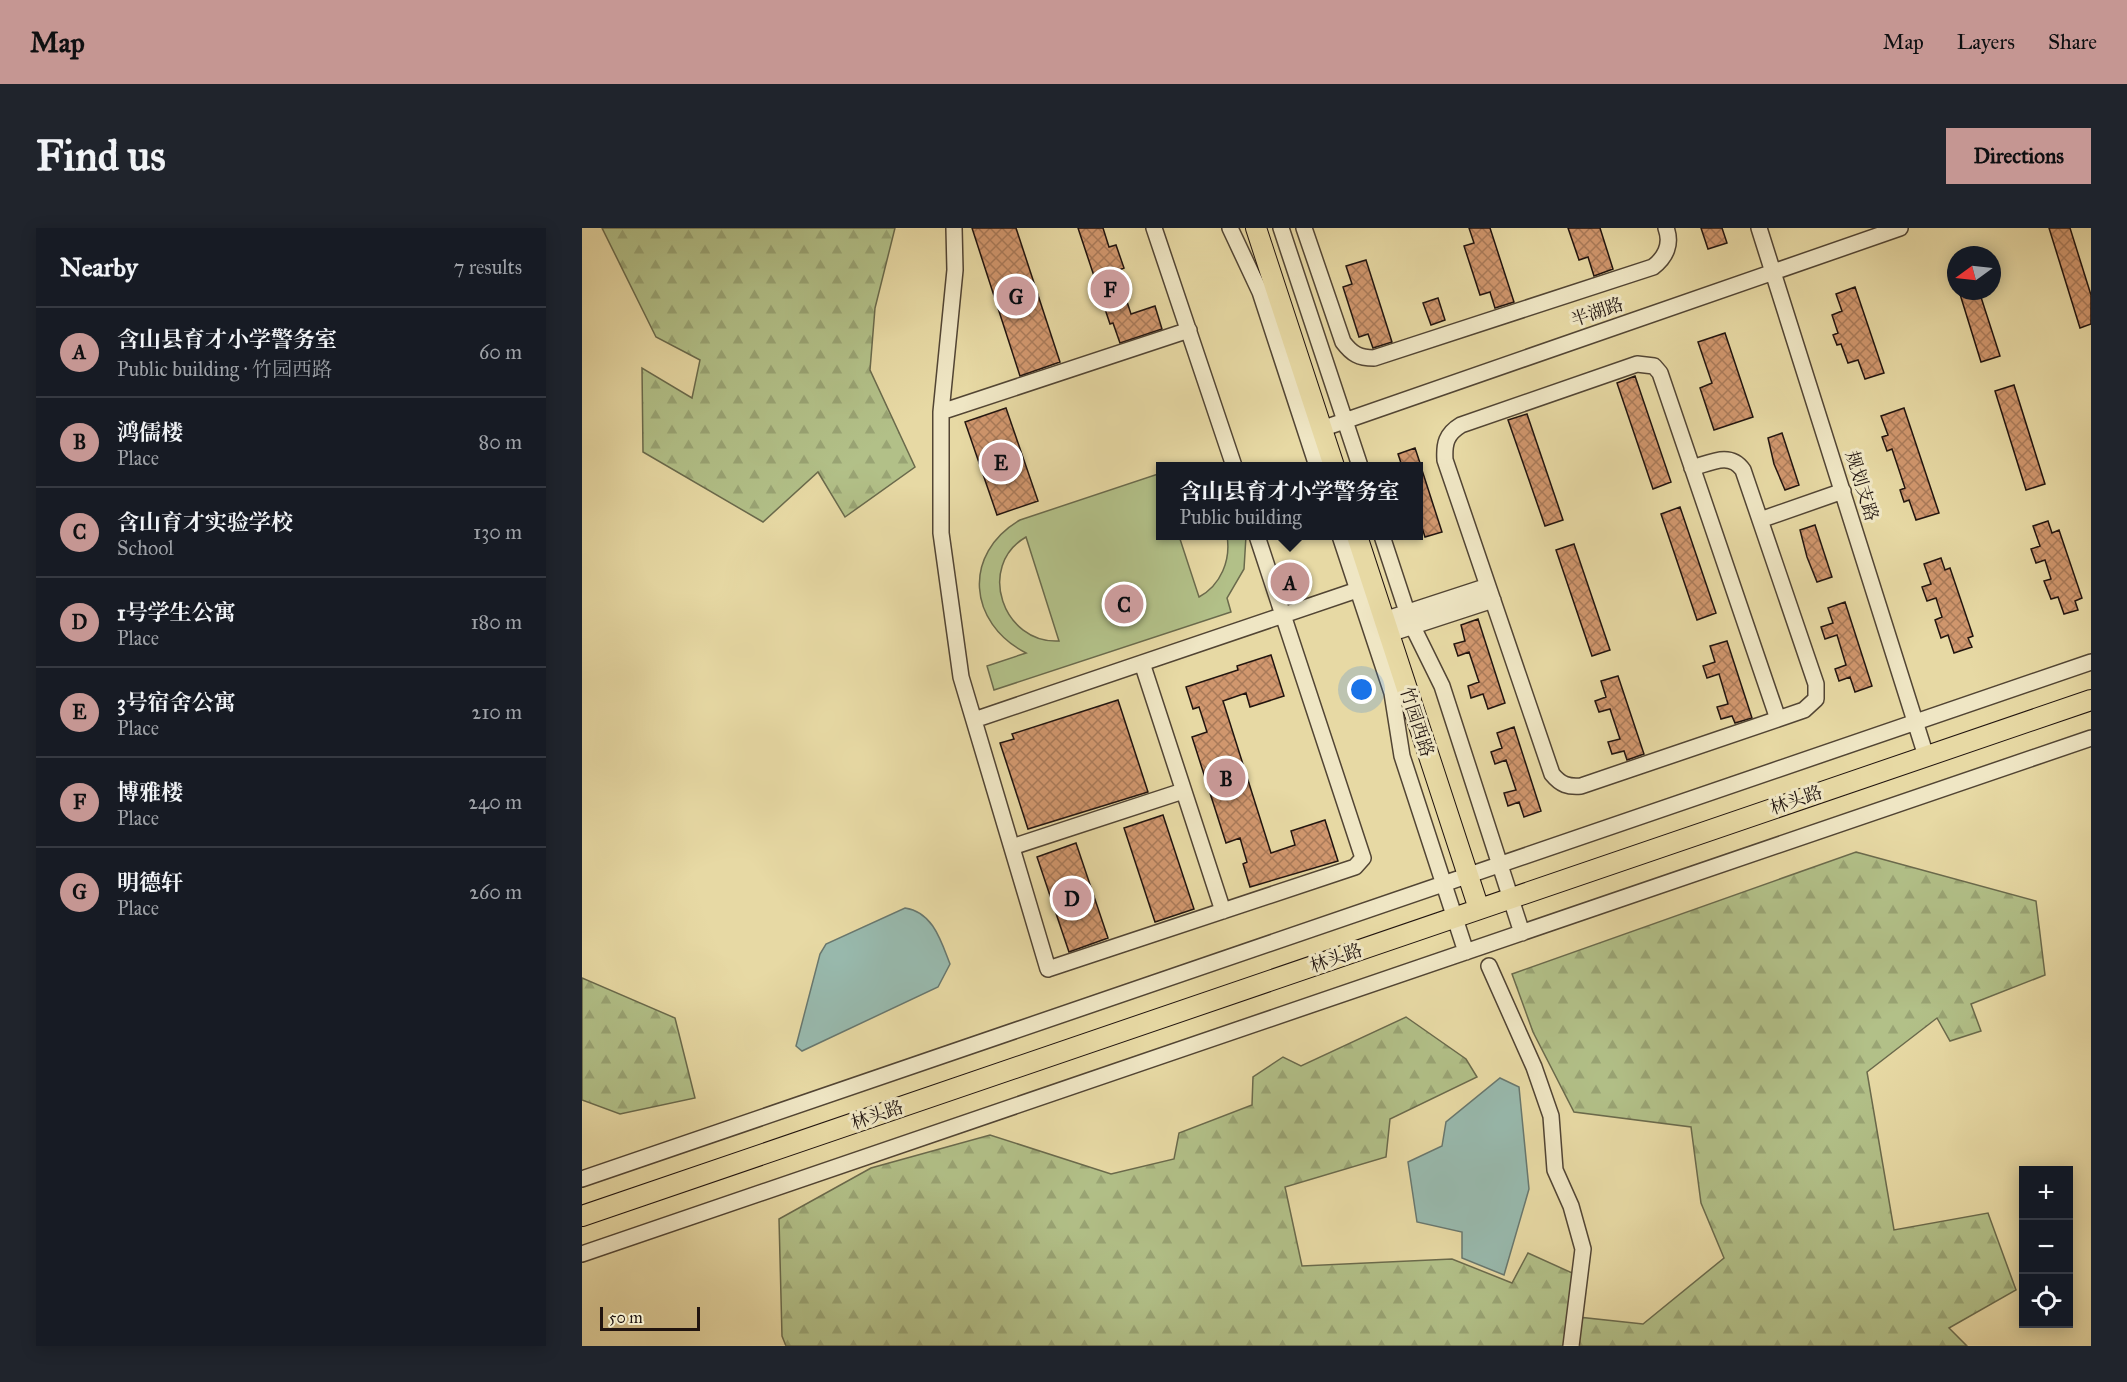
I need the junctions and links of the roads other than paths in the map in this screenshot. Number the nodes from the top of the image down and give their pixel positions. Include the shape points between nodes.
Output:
1 (954, 228) edge
2 (1155, 228) edge
3 (1230, 228) edge
4 (1256, 228) edge
5 (1281, 228) edge
6 (1304, 228) edge
7 (1666, 228) edge
8 (1759, 228) edge
9 (1900, 228) edge
10 (1774, 270) junction
11 (1189, 330) junction
12 (941, 412) junction
13 (1345, 422) junction
14 (1314, 432) junction
15 (1233, 462) edge
16 (1317, 462) edge
17 (1332, 462) edge
18 (1359, 462) edge
19 (1692, 468) junction
20 (1843, 491) junction
21 (1760, 520) junction
22 (1258, 540) edge
23 (1341, 540) edge
24 (1358, 540) edge
25 (1383, 540) edge
26 (1373, 585) junction
27 (1491, 593) junction
28 (1284, 615) junction
29 (1410, 619) junction
30 (1386, 627) junction
31 (2091, 662) edge
32 (1142, 663) junction
33 (2091, 700) edge
34 (1778, 718) junction
35 (974, 720) junction
36 (1916, 722) junction
37 (2091, 738) edge
38 (1926, 756) junction
39 (1184, 791) junction
40 (1012, 847) junction
41 (1500, 864) junction
42 (1468, 875) junction
43 (1443, 884) junction
44 (1511, 898) junction
45 (1479, 909) junction
46 (1223, 911) junction
47 (1454, 917) junction
48 (1522, 933) junction
49 (1466, 952) junction
50 (1489, 966) dead end
51 (582, 1179) edge
52 (582, 1216) edge
53 (582, 1254) edge
54 (1571, 1346) edge

1 - 12 street via 955,270
2 - 11 street
3 - 14 street via 1260,292
4 - 14 main road
5 - 13 street
6 - 7 street via 1343,342 1361,358 1374,358 1653,267 1668,248
8 - 10 street, 规划支路
9 - 10 street, 半湖路
10 - 13 street, 半湖路
10 - 20 street, 规划支路
11 - 12 street
11 - 15 street
12 - 35 street via 941,533 961,677
13 - 14 street, 半湖路
13 - 18 street
14 - 16 street
14 - 17 main road
19 - 21 street via 1723,459 1738,463
19 - 27 street via 1659,373 1646,363 1452,430 1446,440 1445,460
19 - 34 street
20 - 21 street
20 - 36 street, 规划支路
21 - 34 street via 1817,691 1811,705
22 - 28 street
23 - 43 street via 1392,693 1402,756
24 - 26 main road, 竹园西路
25 - 29 street
26 - 28 street
26 - 30 main road, 竹园西路
27 - 29 street
27 - 34 street via 1552,774 1565,786 1581,786
28 - 32 street
28 - 46 street via 1363,858 1354,867
29 - 30 street
29 - 41 street via 1442,686
30 - 42 main road, 竹园西路
31 - 36 street
32 - 35 street
32 - 39 street
33 - 38 main road, 林头路
35 - 40 street
36 - 38 street, 规划支路
36 - 41 street
37 - 48 street
38 - 44 main road, 林头路
39 - 40 street
39 - 46 street
40 - 46 street via 1048,969
41 - 42 street
41 - 44 street
42 - 43 street
42 - 45 main road, 竹园西路
43 - 47 street
43 - 51 street
44 - 45 main road, 林头路
44 - 48 street
45 - 47 main road, 林头路
47 - 49 street
47 - 52 main road, 林头路
48 - 49 street
49 - 53 street
50 - 54 street via 1534,1066 1551,1116 1555,1170 1584,1249

